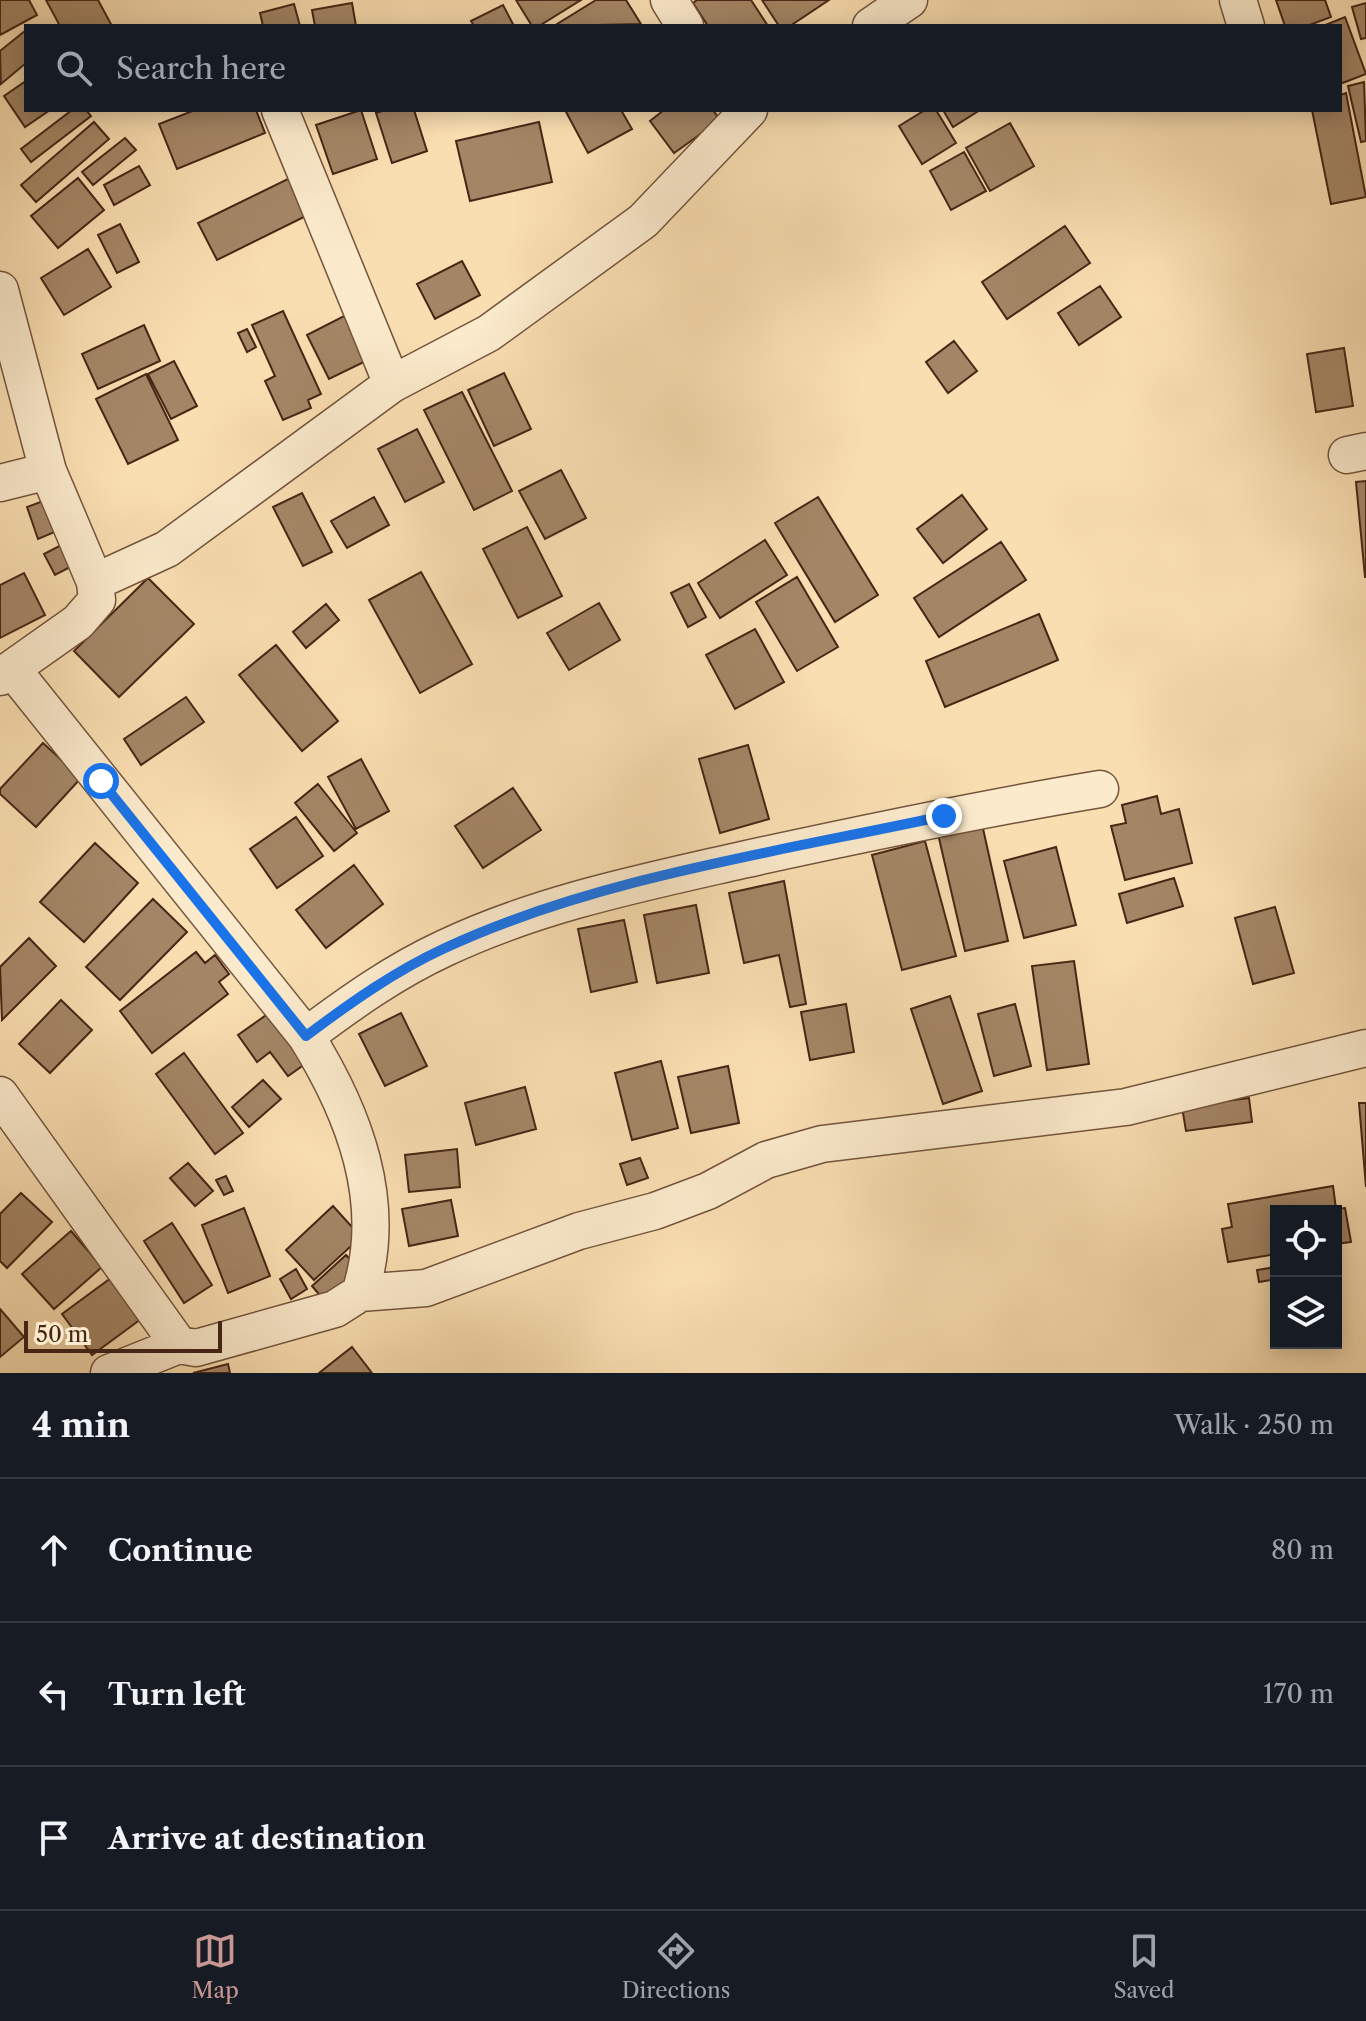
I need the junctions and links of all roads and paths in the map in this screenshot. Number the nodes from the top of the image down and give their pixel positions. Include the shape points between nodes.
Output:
1 (669, 0) edge
2 (909, 0) edge
3 (1238, 0) edge
4 (684, 24) edge
5 (874, 24) edge
6 (1245, 24) edge
7 (281, 112) edge
8 (743, 112) edge
9 (0, 290) edge
10 (392, 384) junction
11 (48, 471) junction
12 (0, 483) edge
13 (95, 582) junction
14 (6, 673) edge
15 (1100, 789) dead end
16 (306, 1036) junction
17 (1366, 1048) edge
18 (0, 1095) edge
19 (360, 1293) junction
20 (179, 1345) junction
21 (109, 1373) edge

1 - 4 street
2 - 5 street
3 - 6 street
7 - 10 street
8 - 10 street via 643,221 489,333
9 - 11 street
10 - 13 street via 167,549
11 - 12 street
11 - 13 street
13 - 14 street via 97,600 78,622
14 - 16 street
15 - 16 street via 791,849 522,916 443,948 363,993
16 - 19 street via 335,1083 359,1142 370,1207 370,1261
17 - 19 street via 1126,1107 822,1144 766,1160 655,1211 579,1231 426,1288
18 - 20 street
19 - 20 street via 335,1309 196,1348
20 - 21 street

